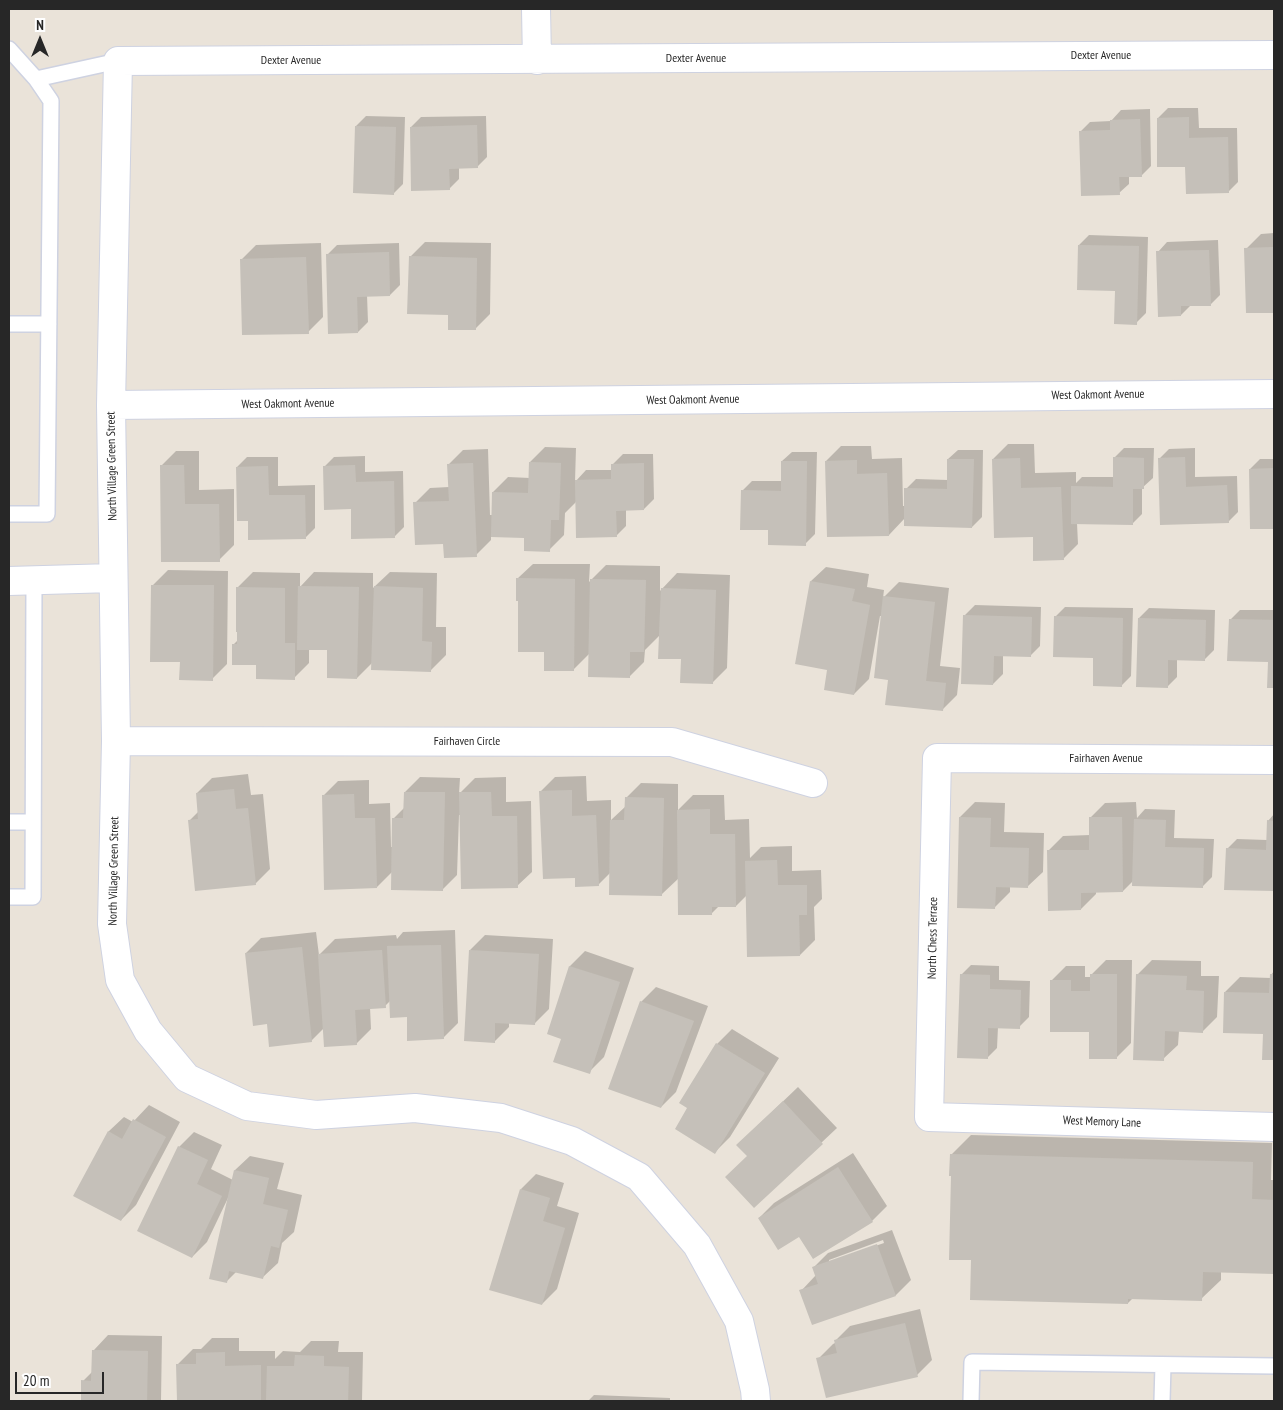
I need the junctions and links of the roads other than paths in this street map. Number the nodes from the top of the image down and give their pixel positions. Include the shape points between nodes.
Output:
1 (536, 9) edge
2 (9, 49) edge
3 (1274, 55) edge
4 (536, 60) junction
5 (118, 61) junction
6 (36, 79) junction
7 (9, 324) edge
8 (49, 324) junction
9 (1274, 394) edge
10 (111, 405) junction
11 (9, 514) edge
12 (113, 578) junction
13 (21, 581) edge
14 (116, 742) junction
15 (937, 758) joint
16 (1274, 760) edge
17 (813, 783) dead end
18 (9, 822) edge
19 (33, 822) junction
20 (9, 897) edge
21 (929, 1117) joint
22 (1274, 1127) edge
23 (1163, 1365) junction
24 (1274, 1366) edge
25 (756, 1401) edge
26 (971, 1401) edge
27 (1162, 1401) edge

1 - 4 street
2 - 6 lane
3 - 4 street, Dexter Avenue
4 - 5 street, Dexter Avenue
5 - 6 lane
5 - 10 street, North Village Green Street
6 - 8 lane via 51,101
7 - 8 lane
8 - 11 lane via 47,514
9 - 10 street, West Oakmont Avenue
10 - 12 street, North Village Green Street
12 - 13 street
12 - 14 street, North Village Green Street
13 - 19 lane
14 - 17 street, Fairhaven Circle via 672,742
14 - 25 street, North Village Green Street via 112,924 120,980 148,1031 187,1078 247,1106 316,1115 415,1108 501,1118 572,1140 639,1177 697,1245 739,1322
15 - 16 street, Fairhaven Avenue
15 - 21 street, North Chess Terrace
18 - 19 lane
19 - 20 lane via 33,897
21 - 22 street, West Memory Lane
23 - 24 lane
23 - 26 lane via 972,1362
23 - 27 lane

